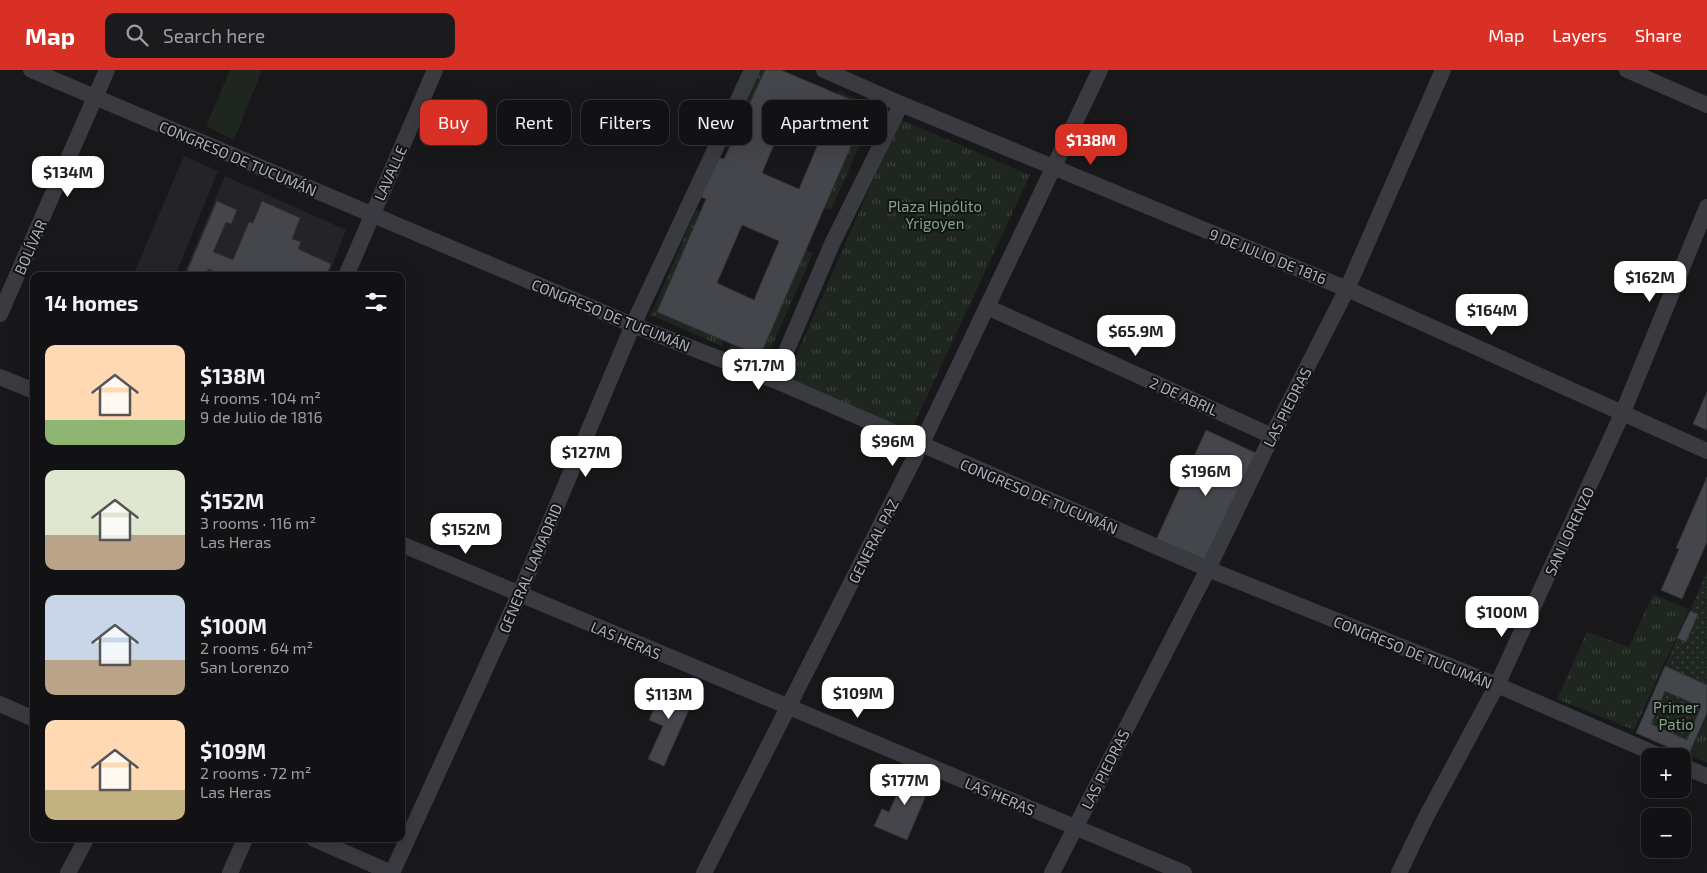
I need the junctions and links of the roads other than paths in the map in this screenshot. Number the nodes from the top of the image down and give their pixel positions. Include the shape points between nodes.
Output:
1 (32, 70) edge
2 (107, 70) edge
3 (435, 70) edge
4 (752, 70) edge
5 (824, 70) edge
6 (1100, 70) edge
7 (1443, 70) edge
8 (1627, 70) edge
9 (96, 97) junction
10 (901, 104) junction
11 (1707, 105) edge
12 (1053, 167) junction
13 (1707, 207) edge
14 (372, 214) junction
15 (348, 272) edge
16 (1347, 289) junction
17 (987, 307) junction
18 (0, 314) edge
19 (633, 325) junction
20 (0, 377) edge
21 (774, 380) junction
22 (30, 389) edge
23 (1624, 412) junction
24 (1272, 436) junction
25 (922, 445) junction
26 (1707, 451) edge
27 (405, 546) edge
28 (1208, 569) junction
29 (519, 595) junction
30 (1497, 685) junction
31 (0, 704) edge
32 (788, 707) junction
33 (30, 716) edge
34 (1642, 748) edge
35 (1691, 770) edge
36 (1707, 776) edge
37 (1075, 828) junction
38 (84, 842) edge
39 (243, 842) edge
40 (321, 842) edge
41 (68, 873) edge
42 (230, 873) edge
43 (392, 873) edge
44 (704, 873) edge
45 (1052, 873) edge
46 (1184, 873) edge
47 (1399, 873) edge

1 - 9 street, CONGRESO DE TUCUMÁN
2 - 9 street, BOLÍVAR
3 - 14 street, LAVALLE
4 - 19 street, GENERAL LAMADRID
5 - 10 street, 9 DE JULIO DE 1816
6 - 12 street, GENERAL PAZ
7 - 16 street, LAS PIEDRAS
8 - 11 street
9 - 14 street, CONGRESO DE TUCUMÁN
9 - 18 street, BOLÍVAR
10 - 12 street, 9 DE JULIO DE 1816
10 - 21 street via 832,244
12 - 16 street, 9 DE JULIO DE 1816
12 - 17 street, GENERAL PAZ
13 - 23 street, SAN LORENZO
14 - 15 street, LAVALLE
14 - 19 street, CONGRESO DE TUCUMÁN
16 - 23 street, 9 DE JULIO DE 1816
16 - 24 street, LAS PIEDRAS
17 - 24 street, 2 DE ABRIL
17 - 25 street, GENERAL PAZ
19 - 21 street, CONGRESO DE TUCUMÁN
19 - 29 street, GENERAL LAMADRID
20 - 22 street
21 - 25 street, CONGRESO DE TUCUMÁN
23 - 26 street, 9 DE JULIO DE 1816
23 - 30 street, SAN LORENZO
24 - 28 street, LAS PIEDRAS
25 - 28 street, CONGRESO DE TUCUMÁN
25 - 32 street, GENERAL PAZ
27 - 29 street, LAS HERAS
28 - 30 street, CONGRESO DE TUCUMÁN
28 - 37 street, LAS PIEDRAS
29 - 32 street, LAS HERAS
29 - 43 street, GENERAL LAMADRID
30 - 34 street, CONGRESO DE TUCUMÁN
30 - 47 street, SAN LORENZO
31 - 33 street
32 - 37 street, LAS HERAS
32 - 44 street, GENERAL PAZ
35 - 36 street
37 - 45 street, LAS PIEDRAS
37 - 46 street, LAS HERAS
38 - 41 street
39 - 42 street
40 - 43 street

